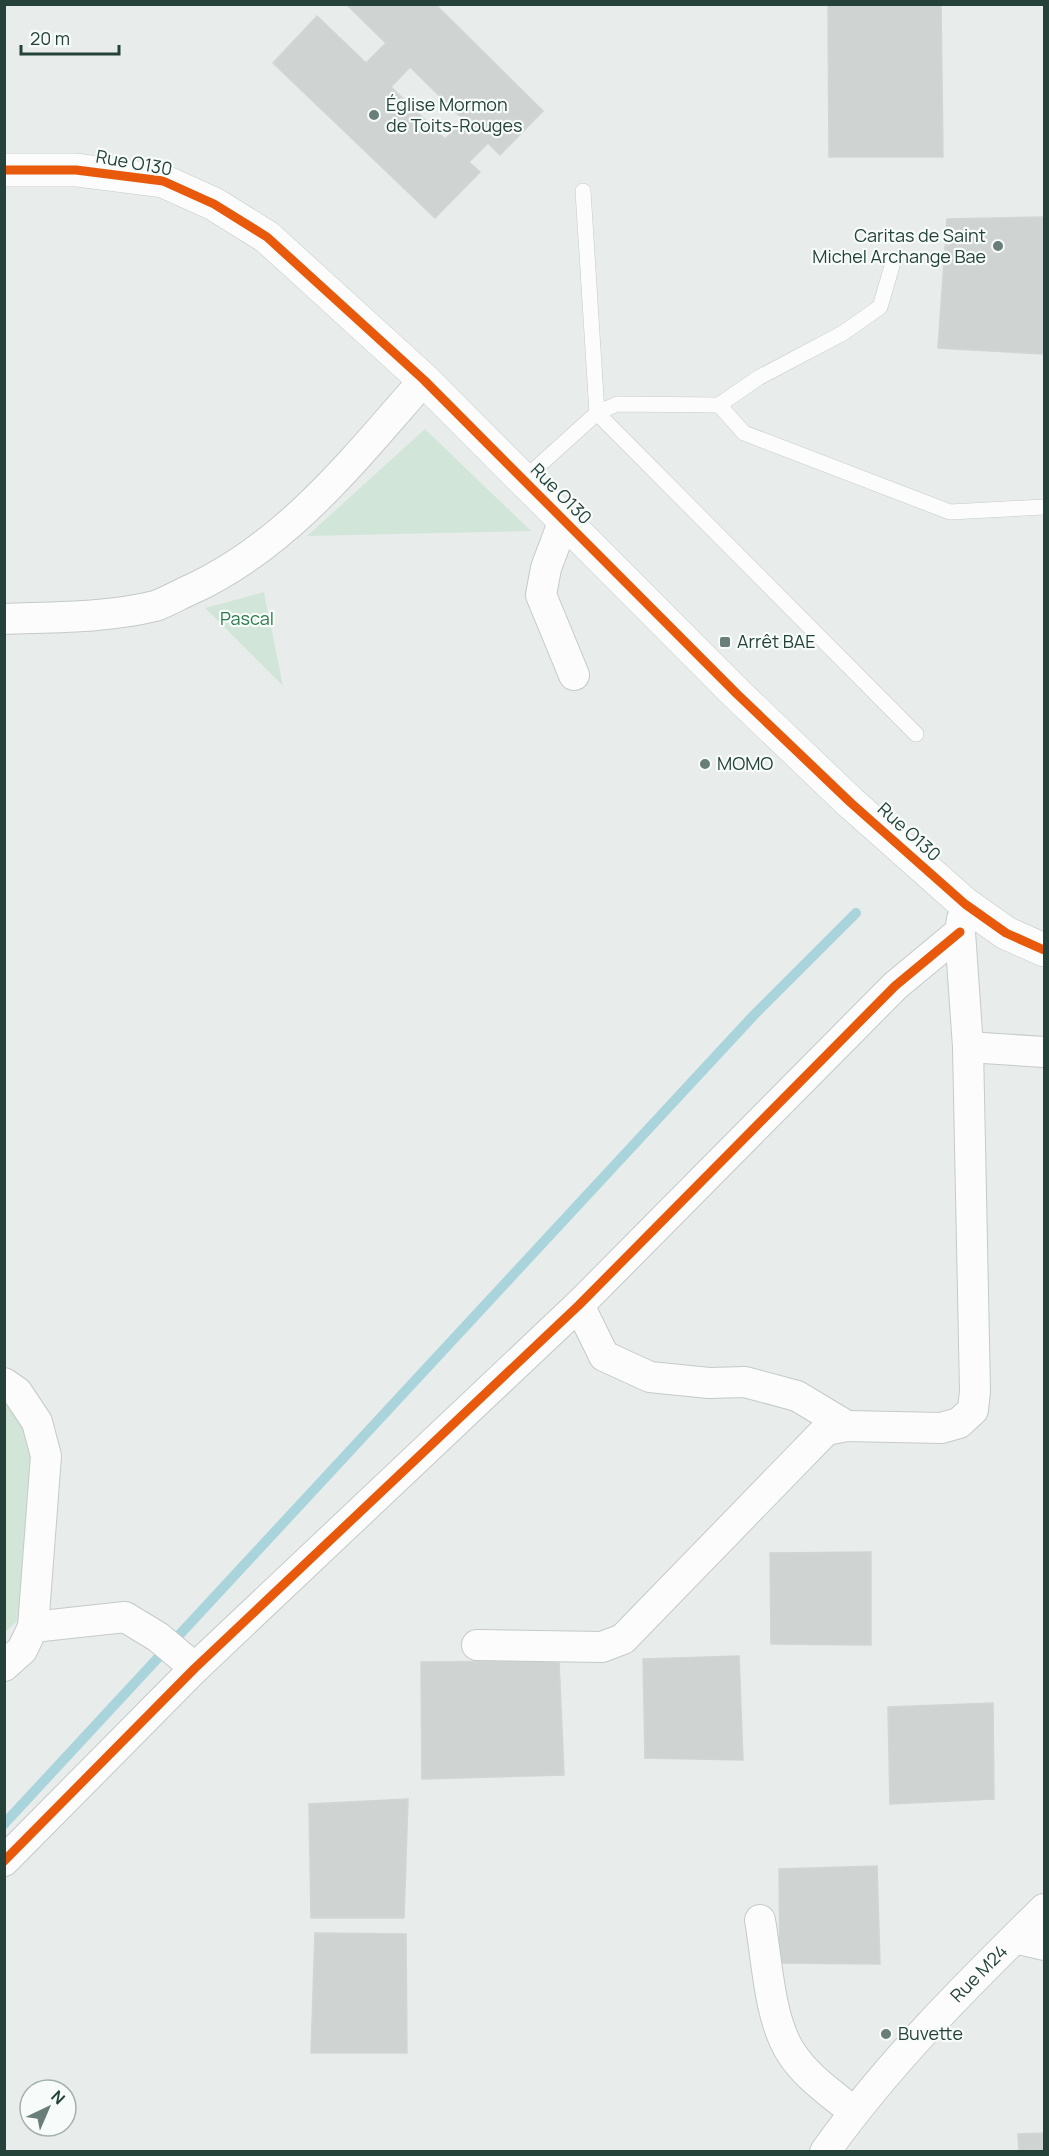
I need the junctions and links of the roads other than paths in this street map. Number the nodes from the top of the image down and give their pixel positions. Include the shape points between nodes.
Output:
1 (4, 170) edge
2 (583, 191) dead end
3 (894, 259) dead end
4 (424, 380) junction
5 (719, 405) junction
6 (597, 413) junction
7 (524, 479) junction
8 (1044, 507) edge
9 (564, 520) junction
10 (4, 619) edge
11 (574, 675) dead end
12 (916, 734) dead end
13 (962, 918) junction
14 (1044, 950) edge
15 (968, 1047) junction
16 (1044, 1052) edge
17 (579, 1305) junction
18 (4, 1383) edge
19 (847, 1425) junction
20 (33, 1627) junction
21 (477, 1645) dead end
22 (177, 1653) junction
23 (4, 1666) edge
24 (4, 1861) edge
25 (1044, 1909) edge
26 (760, 1920) dead end
27 (1015, 1938) junction
28 (1044, 1945) edge
29 (854, 2112) junction
30 (825, 2151) edge

1 - 4 street, Rue O130 via 76,170 163,181 214,204 267,237
2 - 6 lane
3 - 5 lane via 880,307
4 - 7 street, Rue O130
4 - 10 street via 325,492 259,552 210,581 156,605 100,614
5 - 6 lane via 617,404
5 - 8 lane via 744,433 950,512
6 - 7 lane
6 - 12 lane
7 - 9 street, Rue O130
9 - 11 street via 546,568 541,595
9 - 13 street, Rue O130
13 - 14 street, Rue O130
13 - 15 street
13 - 17 street
15 - 16 street
15 - 19 street via 973,1410 959,1422 941,1428
17 - 19 street via 604,1356 650,1377 745,1382 797,1396
17 - 22 street
18 - 20 street via 17,1392 37,1422 46,1456
19 - 21 street via 826,1430 809,1445 623,1639 602,1647
20 - 22 street via 125,1617
20 - 23 street via 22,1650
22 - 24 street
25 - 27 street, Rue M24
26 - 29 street via 778,2025 790,2052 813,2078
27 - 28 street
27 - 29 street, Rue M24 via 926,2027
29 - 30 street, Rue M24

